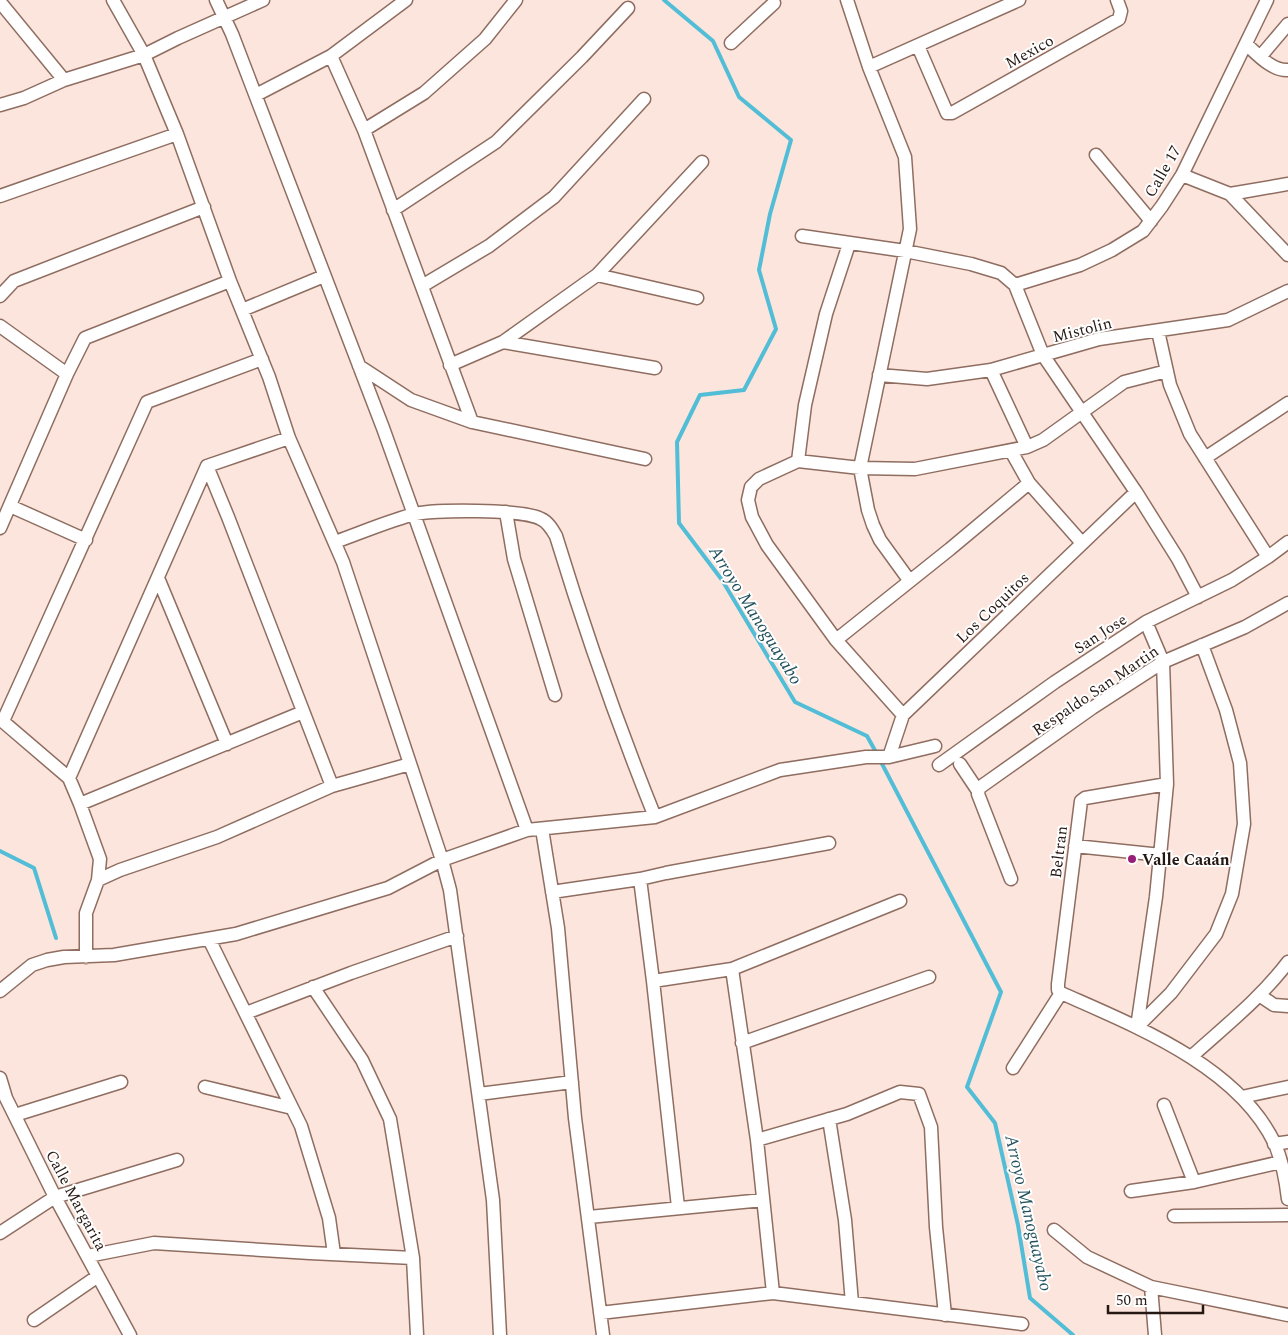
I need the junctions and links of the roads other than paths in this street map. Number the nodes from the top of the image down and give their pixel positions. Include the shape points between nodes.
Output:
1 (113, 0) edge
2 (216, 0) edge
3 (263, 0) edge
4 (406, 0) edge
5 (516, 0) edge
6 (847, 0) edge
7 (1019, 0) edge
8 (1267, 0) edge
9 (773, 1) edge
10 (0, 2) edge
11 (1119, 5) edge
12 (628, 8) dead end
13 (225, 17) junction
14 (1288, 24) edge
15 (731, 43) dead end
16 (1246, 44) junction
17 (918, 46) junction
18 (144, 55) junction
19 (331, 56) junction
20 (1260, 57) junction
21 (869, 67) junction
22 (1288, 70) edge
23 (64, 80) junction
24 (256, 95) junction
25 (644, 99) dead end
26 (0, 105) edge
27 (364, 130) junction
28 (177, 134) junction
29 (1096, 155) dead end
30 (702, 162) dead end
31 (1182, 174) junction
32 (1288, 184) edge
33 (1230, 194) junction
34 (0, 196) edge
35 (204, 207) junction
36 (393, 210) junction
37 (1151, 221) junction
38 (802, 236) dead end
39 (849, 244) junction
40 (905, 251) junction
41 (1288, 255) edge
42 (597, 275) junction
43 (324, 276) junction
44 (230, 281) junction
45 (1015, 285) junction
46 (422, 286) junction
47 (1288, 291) edge
48 (0, 296) edge
49 (697, 298) dead end
50 (242, 310) junction
51 (0, 326) edge
52 (1158, 331) junction
53 (503, 342) junction
54 (1043, 356) junction
55 (262, 359) junction
56 (450, 365) junction
57 (359, 366) junction
58 (655, 368) dead end
59 (992, 370) junction
60 (1167, 371) junction
61 (67, 374) junction
62 (879, 376) junction
63 (1288, 404) edge
64 (1081, 413) junction
65 (472, 422) junction
66 (289, 438) junction
67 (1027, 447) junction
68 (1011, 451) junction
69 (1205, 458) junction
70 (645, 459) dead end
71 (798, 462) junction
72 (207, 466) junction
73 (860, 468) junction
74 (1029, 483) junction
75 (1136, 492) junction
76 (10, 506) junction
77 (506, 512) junction
78 (413, 514) junction
79 (0, 528) edge
80 (86, 540) junction
81 (335, 542) junction
82 (1288, 542) edge
83 (1082, 543) junction
84 (1268, 557) junction
85 (158, 578) junction
86 (909, 580) junction
87 (1198, 598) junction
88 (1288, 603) edge
89 (1146, 622) junction
90 (836, 640) junction
91 (1202, 645) junction
92 (1163, 662) junction
93 (555, 695) dead end
94 (303, 712) junction
95 (903, 715) junction
96 (2, 720) edge
97 (227, 744) junction
98 (935, 746) dead end
99 (889, 757) junction
100 (410, 764) junction
101 (960, 764) dead end
102 (939, 765) dead end
103 (69, 778) junction
104 (1167, 784) junction
105 (332, 786) junction
106 (979, 789) junction
107 (80, 804) junction
108 (655, 817) junction
109 (542, 829) junction
110 (527, 830) junction
111 (829, 843) dead end
112 (1075, 846) junction
113 (1162, 855) junction
114 (442, 860) junction
115 (640, 879) junction
116 (1011, 879) dead end
117 (98, 880) junction
118 (552, 892) junction
119 (900, 901) dead end
120 (457, 936) junction
121 (209, 939) junction
122 (86, 957) junction
123 (1288, 962) edge
124 (732, 969) junction
125 (929, 977) dead end
126 (653, 981) junction
127 (314, 987) junction
128 (0, 991) edge
129 (1061, 993) junction
130 (1259, 995) junction
131 (1288, 1006) edge
132 (246, 1014) junction
133 (1136, 1027) junction
134 (742, 1043) junction
135 (1191, 1057) junction
136 (1013, 1068) dead end
137 (0, 1078) edge
138 (121, 1082) dead end
139 (572, 1082) junction
140 (1288, 1087) edge
141 (205, 1088) dead end
142 (479, 1094) junction
143 (1242, 1097) junction
144 (1164, 1105) dead end
145 (292, 1108) junction
146 (15, 1116) junction
147 (829, 1119) junction
148 (757, 1140) junction
149 (1288, 1142) edge
150 (1274, 1144) junction
151 (177, 1160) dead end
152 (1281, 1162) junction
153 (1194, 1182) junction
154 (1131, 1191) dead end
155 (55, 1197) junction
156 (1288, 1199) edge
157 (763, 1200) junction
158 (678, 1207) junction
159 (1288, 1215) edge
160 (1174, 1216) dead end
161 (589, 1217) junction
162 (1054, 1230) dead end
163 (0, 1233) edge
164 (334, 1254) junction
165 (88, 1256) junction
166 (413, 1258) junction
167 (98, 1276) junction
168 (1151, 1287) junction
169 (773, 1293) junction
170 (852, 1303) junction
171 (600, 1313) junction
172 (945, 1314) junction
173 (1288, 1315) edge
174 (34, 1320) dead end
175 (1022, 1324) dead end
176 (599, 1334) edge
177 (130, 1335) edge
178 (417, 1335) edge
179 (500, 1335) edge
180 (1155, 1335) edge

1 - 18 street
2 - 13 street
3 - 13 street
4 - 19 street
5 - 27 street via 485,39 424,92
6 - 21 street
7 - 17 street
8 - 16 street, Calle 17
9 - 15 street
10 - 23 street
11 - 17 street, Mexico via 1119,19 952,113 947,113
12 - 36 street via 496,142
13 - 18 street
13 - 24 street
14 - 20 street
16 - 20 street
16 - 31 street, Calle 17
17 - 21 street
18 - 23 street
18 - 28 street
19 - 24 street
19 - 27 street
20 - 22 street via 1280,70
21 - 40 street via 905,157 910,229
23 - 26 street
24 - 43 street
25 - 46 street via 554,197 489,246
27 - 36 street
28 - 34 street
28 - 35 street
29 - 37 street
30 - 42 street
31 - 33 street
31 - 37 street, Calle 17
32 - 33 street
33 - 41 street
35 - 44 street
35 - 48 street via 14,281
36 - 46 street
37 - 45 street, Calle 17 via 1143,231 1112,250 1080,265
38 - 39 street
39 - 40 street
39 - 71 street via 826,314 809,386
40 - 45 street via 1001,273
40 - 62 street
42 - 49 street
42 - 53 street
43 - 50 street
43 - 57 street
44 - 50 street
44 - 61 street via 85,338
45 - 54 street
46 - 56 street
47 - 52 street, Mistolin via 1228,320
50 - 55 street
51 - 61 street
52 - 54 street, Mistolin via 1099,339
52 - 60 street
53 - 56 street
53 - 58 street
54 - 59 street, Mistolin
54 - 64 street
55 - 66 street
55 - 80 street via 147,402
56 - 65 street
57 - 65 street via 411,400
57 - 78 street
59 - 62 street, Mistolin via 927,379
59 - 67 street
60 - 64 street via 1124,382
60 - 69 street via 1190,434
61 - 76 street
62 - 73 street
63 - 69 street
64 - 67 street via 1043,440
64 - 75 street
65 - 70 street
66 - 72 street
66 - 81 street
67 - 68 street
68 - 73 street via 915,469
68 - 74 street
69 - 84 street
71 - 73 street
71 - 90 street via 759,479 751,487 748,500 752,516 767,545
72 - 85 street
72 - 94 street
73 - 86 street via 873,525
74 - 83 street
74 - 86 street
75 - 83 street, Los Coquitos
75 - 87 street
76 - 79 street
76 - 80 street
77 - 78 street
77 - 93 street via 514,559
77 - 108 street via 542,519 556,536 581,618
78 - 81 street
78 - 110 street
80 - 96 street
81 - 100 street
82 - 84 street, San Jose
83 - 95 street, Los Coquitos
84 - 87 street, San Jose
85 - 97 street
85 - 103 street
86 - 90 street
87 - 89 street, San Jose
88 - 91 street, Respaldo San Martin via 1245,627
89 - 92 street
89 - 102 street, San Jose
90 - 95 street
91 - 92 street, Respaldo San Martin
91 - 133 street via 1226,710 1240,763 1244,824 1232,894 1216,934 1171,993
92 - 104 street
92 - 106 street, Respaldo San Martin
94 - 97 street
94 - 105 street
95 - 99 street, Los Coquitos
96 - 103 street
97 - 107 street
98 - 99 street
99 - 108 street via 780,770
100 - 105 street
100 - 114 street
101 - 106 street
103 - 107 street
104 - 112 street, Beltran via 1085,798 1079,806
104 - 113 street
105 - 117 street via 216,837
106 - 116 street
107 - 117 street via 100,859
108 - 109 street
109 - 110 street
109 - 118 street
110 - 114 street
111 - 115 street
112 - 113 street
112 - 129 street, Beltran via 1058,984
113 - 133 street
114 - 120 street
114 - 121 street via 388,888 236,934
115 - 118 street
115 - 126 street
117 - 122 street via 86,913
118 - 139 street
119 - 124 street
120 - 127 street
120 - 142 street
121 - 122 street
121 - 132 street
122 - 128 street via 64,956 32,965
123 - 130 street
124 - 126 street
124 - 134 street
125 - 134 street
126 - 158 street
127 - 132 street
127 - 166 street via 362,1060 390,1120
129 - 133 street
129 - 136 street
130 - 131 street via 1274,1005
130 - 135 street
132 - 145 street
133 - 135 street
134 - 148 street
135 - 143 street
137 - 146 street, Calle Margarita
138 - 146 street
139 - 142 street
139 - 161 street
140 - 143 street
141 - 145 street
142 - 179 street via 493,1200
143 - 150 street
144 - 153 street
145 - 164 street via 301,1126 329,1218
146 - 155 street, Calle Margarita
147 - 148 street
147 - 170 street via 845,1220
147 - 172 street via 900,1092 919,1094 930,1127
148 - 157 street
149 - 150 street
150 - 152 street
151 - 155 street
152 - 153 street
152 - 156 street
153 - 154 street
155 - 163 street
155 - 165 street, Calle Margarita
157 - 158 street
157 - 169 street
158 - 161 street
159 - 160 street
161 - 171 street
162 - 168 street via 1087,1257
164 - 165 street via 154,1243
164 - 166 street
165 - 167 street, Calle Margarita
166 - 178 street
167 - 174 street
167 - 177 street, Calle Margarita
168 - 173 street
168 - 180 street
169 - 170 street
169 - 171 street
170 - 172 street
171 - 176 street
172 - 175 street

